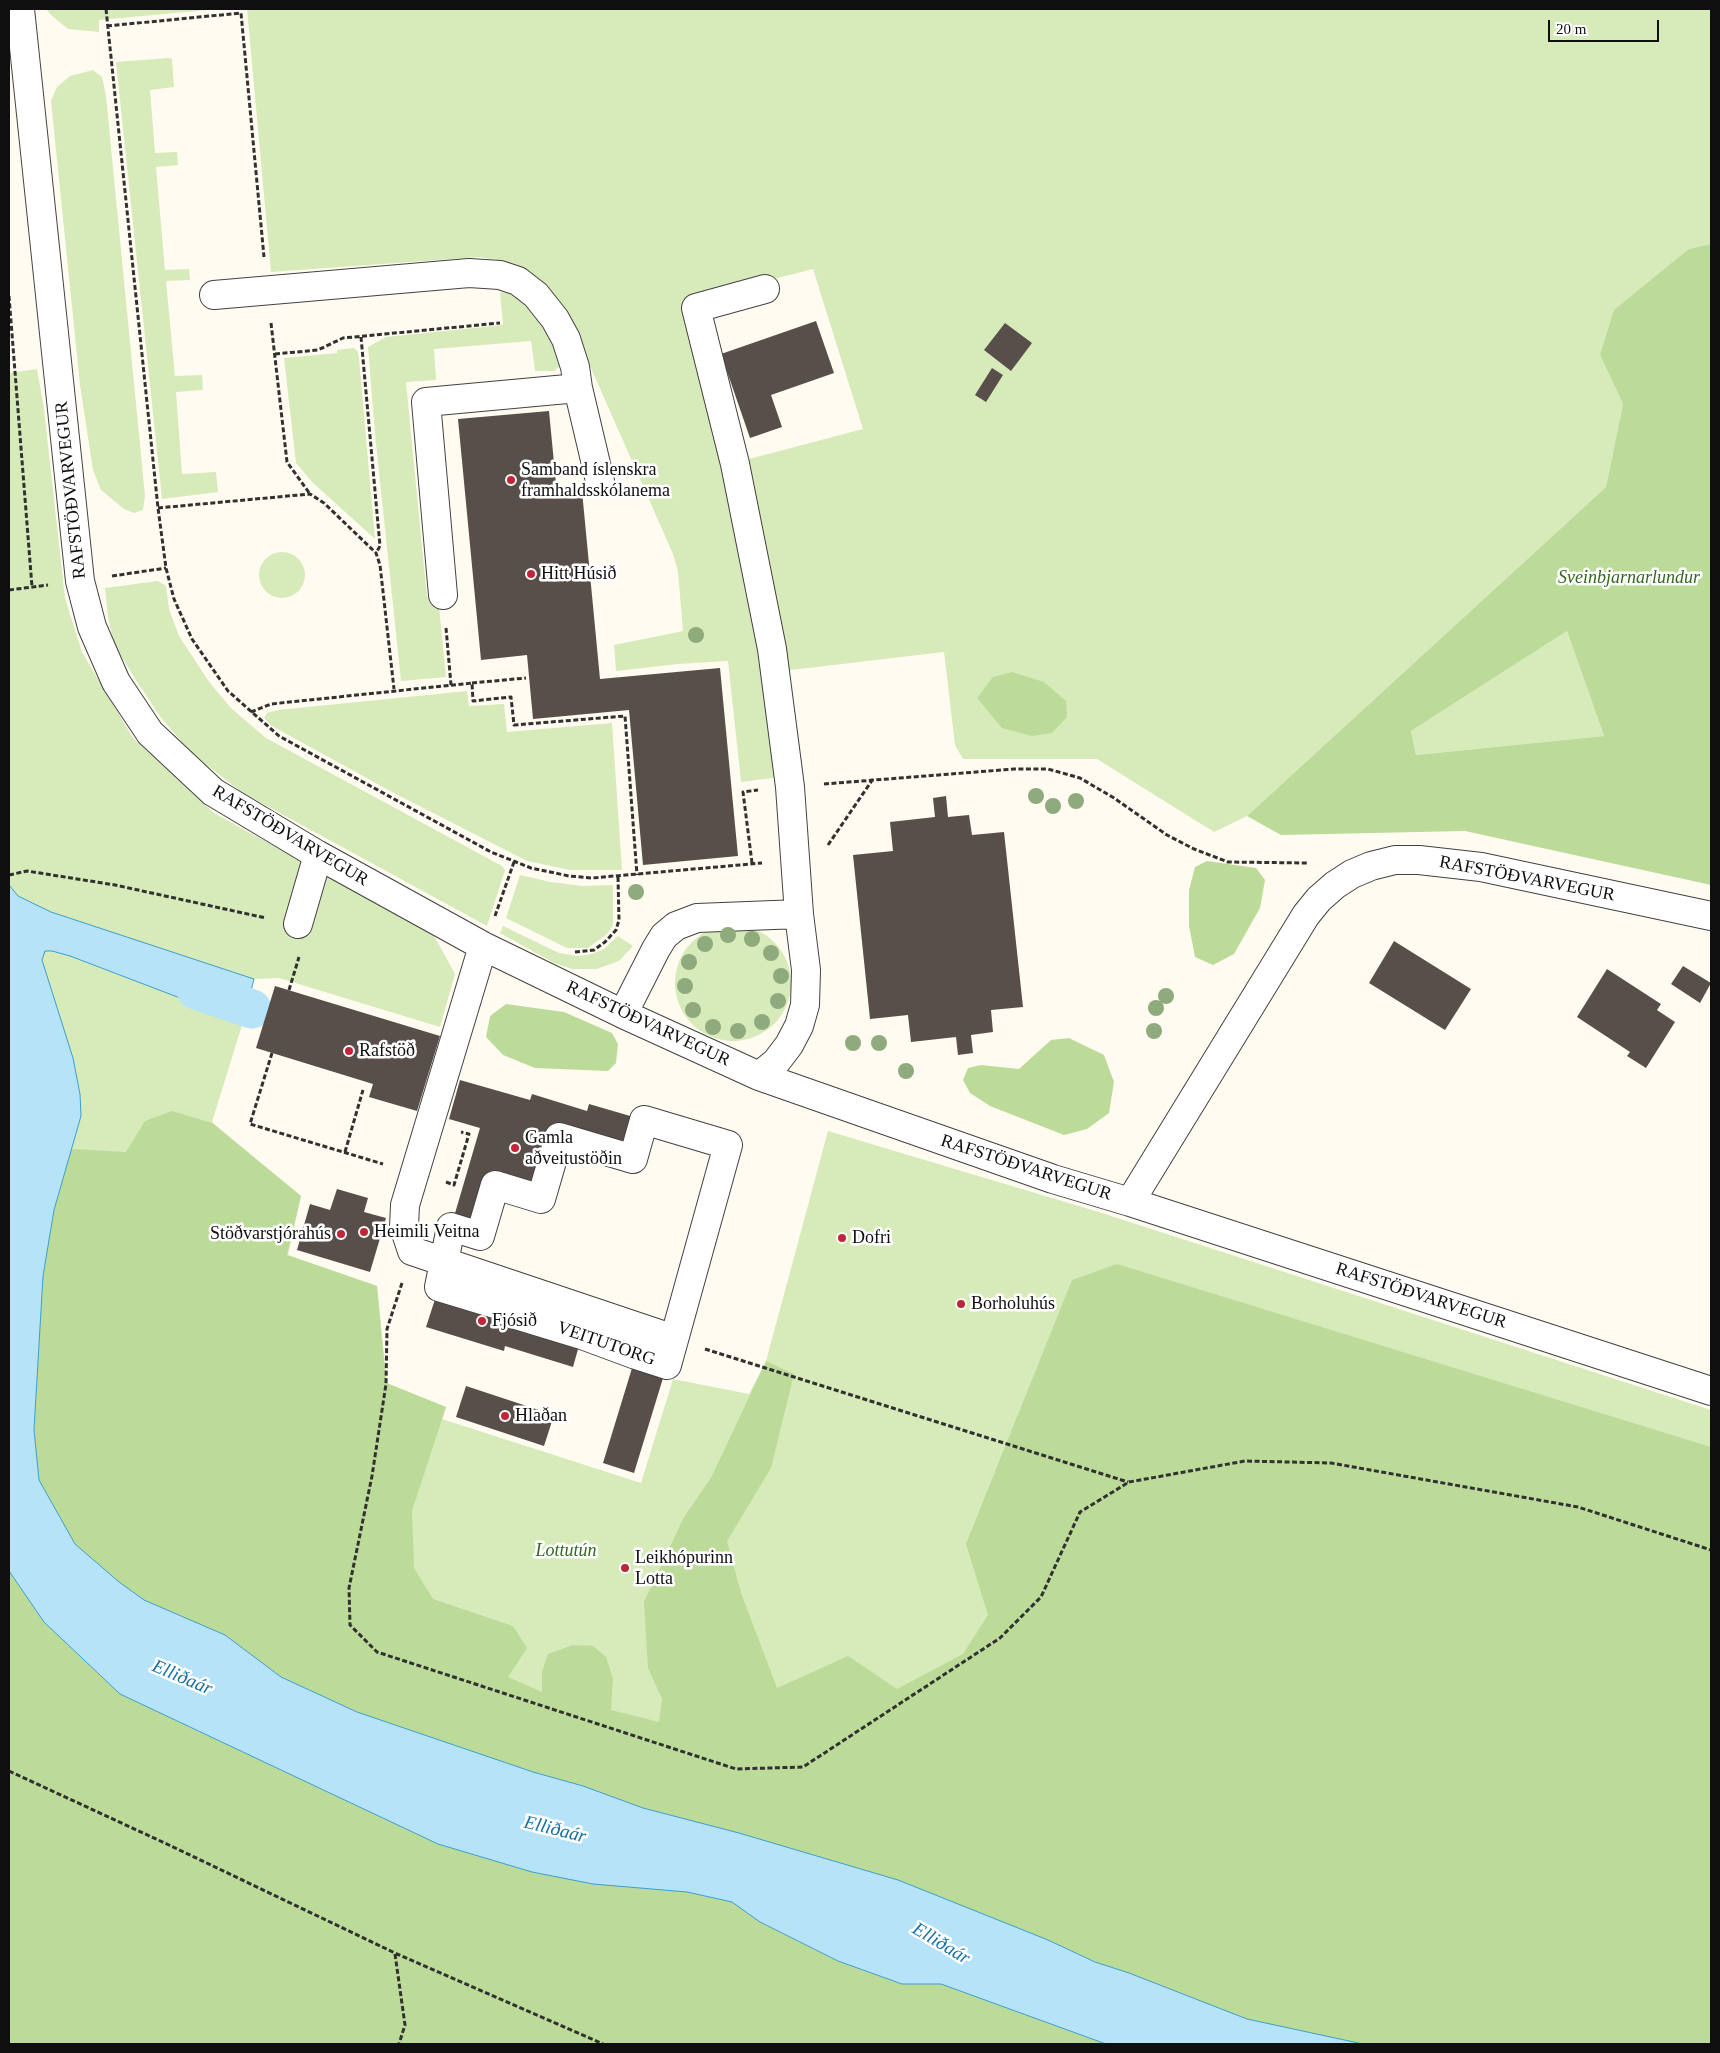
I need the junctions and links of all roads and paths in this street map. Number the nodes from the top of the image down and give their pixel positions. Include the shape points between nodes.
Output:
1 (20, 9) edge
2 (106, 9) edge
3 (108, 26) junction
4 (765, 289) dead end
5 (268, 290) junction
6 (9, 296) edge
7 (214, 296) dead end
8 (500, 324) dead end
9 (361, 337) junction
10 (275, 354) junction
11 (578, 388) junction
12 (600, 481) dead end
13 (310, 494) junction
14 (158, 508) junction
15 (376, 553) junction
16 (166, 568) junction
17 (110, 577) dead end
18 (54, 584) dead end
19 (32, 587) junction
20 (9, 590) edge
21 (443, 595) joint
22 (526, 678) dead end
23 (472, 683) junction
24 (451, 685) junction
25 (394, 690) junction
26 (251, 712) junction
27 (790, 787) junction
28 (318, 855) junction
29 (514, 862) junction
30 (752, 864) dead end
31 (1314, 864) dead end
32 (731, 865) dead end
33 (9, 875) edge
34 (637, 875) junction
35 (618, 876) junction
36 (798, 914) junction
37 (1711, 916) edge
38 (495, 917) junction
39 (503, 921) dead end
40 (298, 924) joint
41 (482, 946) junction
42 (572, 952) dead end
43 (623, 1014) junction
44 (272, 1053) dead end
45 (759, 1076) junction
46 (363, 1090) dead end
47 (430, 1122) junction
48 (345, 1152) junction
49 (414, 1173) junction
50 (1130, 1202) junction
51 (412, 1252) junction
52 (444, 1262) junction
53 (674, 1339) junction
54 (1711, 1391) edge
55 (1129, 1482) junction
56 (1711, 1550) edge
57 (9, 1771) edge
58 (395, 1953) junction
59 (399, 2044) edge
60 (603, 2044) edge

1 - 28 street, RAFSTÖÐVARVEGUR via 74,539 80,581 92,627 116,682 150,733 213,792
2 - 3 path
3 - 5 path via 240,13
3 - 14 path
4 - 27 street via 696,308 735,464 770,640
5 - 7 street
5 - 10 path
5 - 11 street via 469,273 500,275 518,281 536,295 555,319 566,339
6 - 19 path
8 - 9 path
9 - 10 path via 343,338 318,350
9 - 15 path via 380,546
10 - 13 path via 287,462
11 - 12 street
11 - 21 street via 426,402
13 - 14 path
13 - 15 path via 324,503
14 - 16 path
15 - 25 path via 380,564
16 - 17 path
16 - 26 path via 174,599 192,639 228,691
18 - 19 path
19 - 20 path
21 - 24 path
22 - 23 path
23 - 24 path
23 - 34 path via 473,701 511,697 514,725 625,716
24 - 25 path
25 - 26 path via 271,704
26 - 29 path via 279,736 310,754
27 - 30 path via 743,792
27 - 31 path via 1048,769 1080,778 1167,835 1228,862
27 - 36 street
28 - 40 street
28 - 41 street, RAFSTÖÐVARVEGUR
29 - 35 path via 569,876
29 - 38 path
32 - 34 path
33 - 40 path via 27,871 115,885
34 - 35 path
35 - 42 path via 620,920 616,930 594,950
36 - 43 street via 697,918 676,926 656,949
36 - 45 street via 806,970 805,1006 789,1045
37 - 50 street, RAFSTÖÐVARVEGUR via 1482,867 1395,860 1352,874 1324,894 1306,915
38 - 39 path
38 - 41 path
41 - 43 street, RAFSTÖÐVARVEGUR
41 - 47 street
43 - 45 street, RAFSTÖÐVARVEGUR
44 - 48 path via 250,1124
45 - 50 street, RAFSTÖÐVARVEGUR via 1053,1179
46 - 48 path
47 - 49 street
47 - 49 path via 469,1134 454,1185
48 - 49 path
49 - 51 street via 405,1205 404,1227
50 - 54 street, RAFSTÖÐVARVEGUR
51 - 52 street
51 - 55 path via 387,1329 386,1384 372,1476 349,1588 350,1625 377,1652 736,1769 803,1767 1000,1638 1041,1597 1080,1512
52 - 53 street
52 - 53 street, VEITUTORG via 451,1227 480,1236 495,1185 541,1199 559,1138 632,1159 644,1120 728,1145
53 - 55 path
55 - 56 path via 1245,1461 1331,1463 1578,1507
57 - 58 path
58 - 59 path via 406,2025
58 - 60 path

